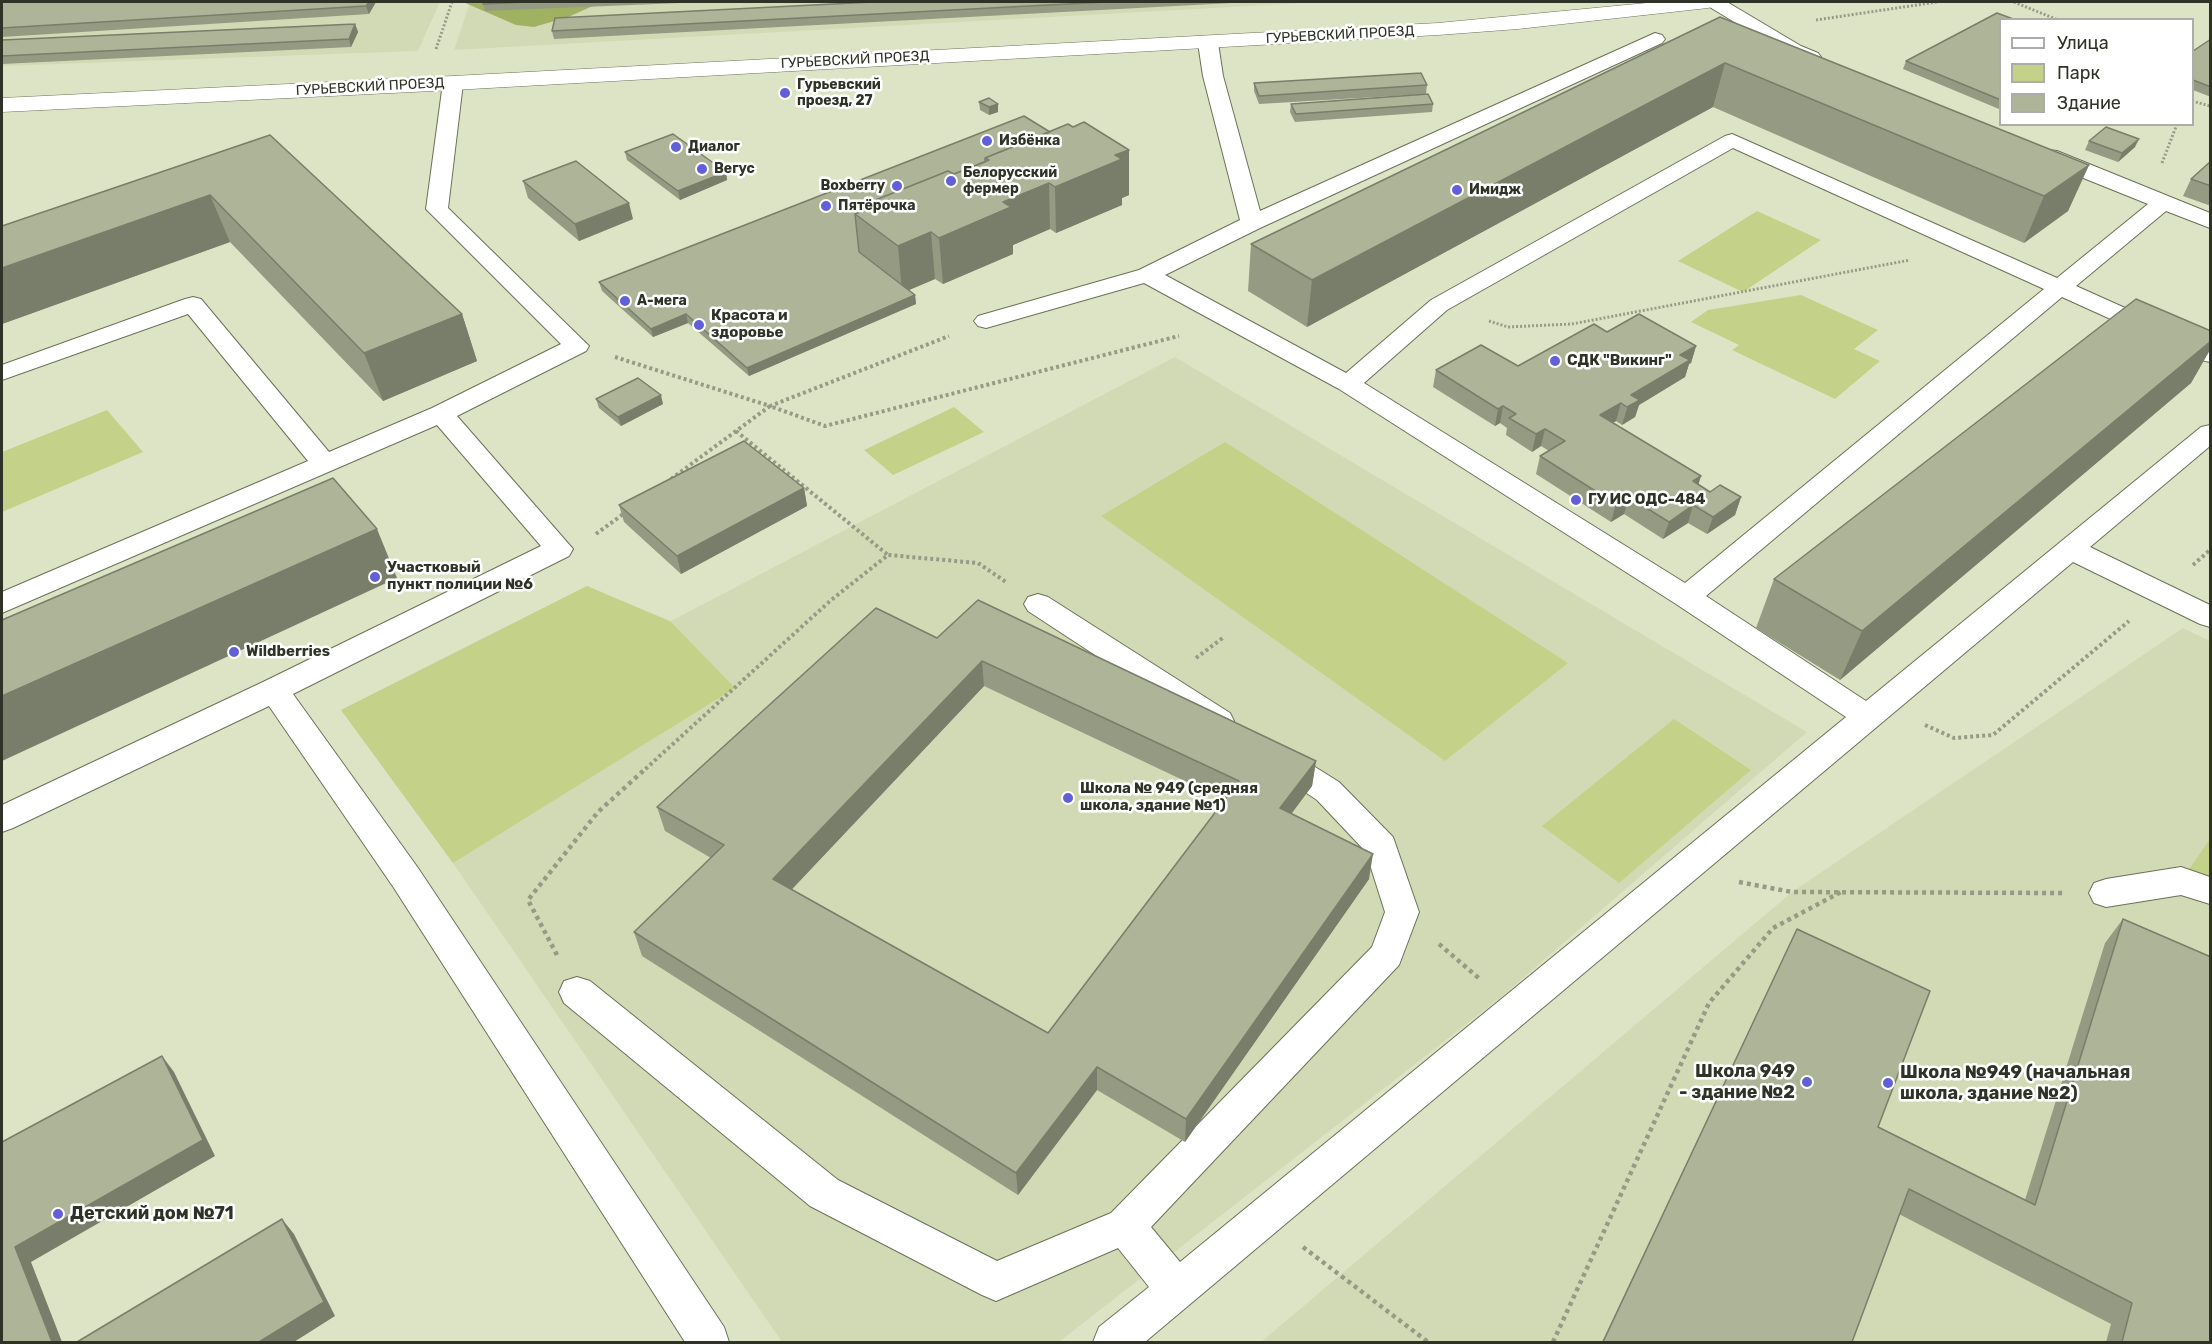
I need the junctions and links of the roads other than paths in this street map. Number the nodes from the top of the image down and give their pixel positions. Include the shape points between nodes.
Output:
1 (1708, 2) edge
2 (1715, 2) edge
3 (1655, 39) dead end
4 (1208, 43) junction
5 (1827, 64) edge
6 (453, 83) junction
7 (2, 105) edge
8 (2026, 146) edge
9 (2163, 202) junction
10 (2211, 222) edge
11 (1252, 223) junction
12 (1147, 275) junction
13 (2060, 288) junction
14 (986, 321) road end
15 (2211, 355) edge
16 (2, 373) edge
17 (1348, 384) junction
18 (441, 414) junction
19 (2211, 433) edge
20 (324, 464) junction
21 (2071, 549) junction
22 (1686, 597) junction
23 (2, 603) edge
24 (1038, 604) road end
25 (2211, 617) edge
26 (274, 690) junction
27 (1875, 711) junction
28 (2, 819) edge
29 (2211, 891) edge
30 (2106, 893) road end
31 (577, 992) road end
32 (1125, 1226) junction
33 (1177, 1290) junction
34 (709, 1342) edge
35 (1114, 1342) edge

1 - 4 street, ГУРЬЕВСКИЙ ПРОЕЗД via 1518,23
2 - 5 lane via 1794,50
3 - 11 lane
4 - 6 street, ГУРЬЕВСКИЙ ПРОЕЗД
4 - 11 lane
6 - 7 street, ГУРЬЕВСКИЙ ПРОЕЗД
6 - 18 lane via 437,209 577,346
8 - 9 lane
9 - 10 lane
9 - 13 lane
11 - 12 lane
12 - 14 lane
12 - 17 lane
13 - 15 lane
13 - 17 lane via 1732,140 1439,305
13 - 22 lane
16 - 20 lane via 193,304
17 - 22 lane
18 - 20 lane
18 - 26 lane via 559,549
19 - 21 lane
20 - 23 lane
21 - 25 lane
21 - 27 lane
22 - 27 lane
24 - 32 lane via 1328,791 1381,846 1402,912 1387,955
26 - 28 lane
26 - 34 lane via 406,879
27 - 33 lane
29 - 30 lane via 2181,881
31 - 32 lane via 824,1193 996,1281
32 - 33 lane
33 - 35 lane

